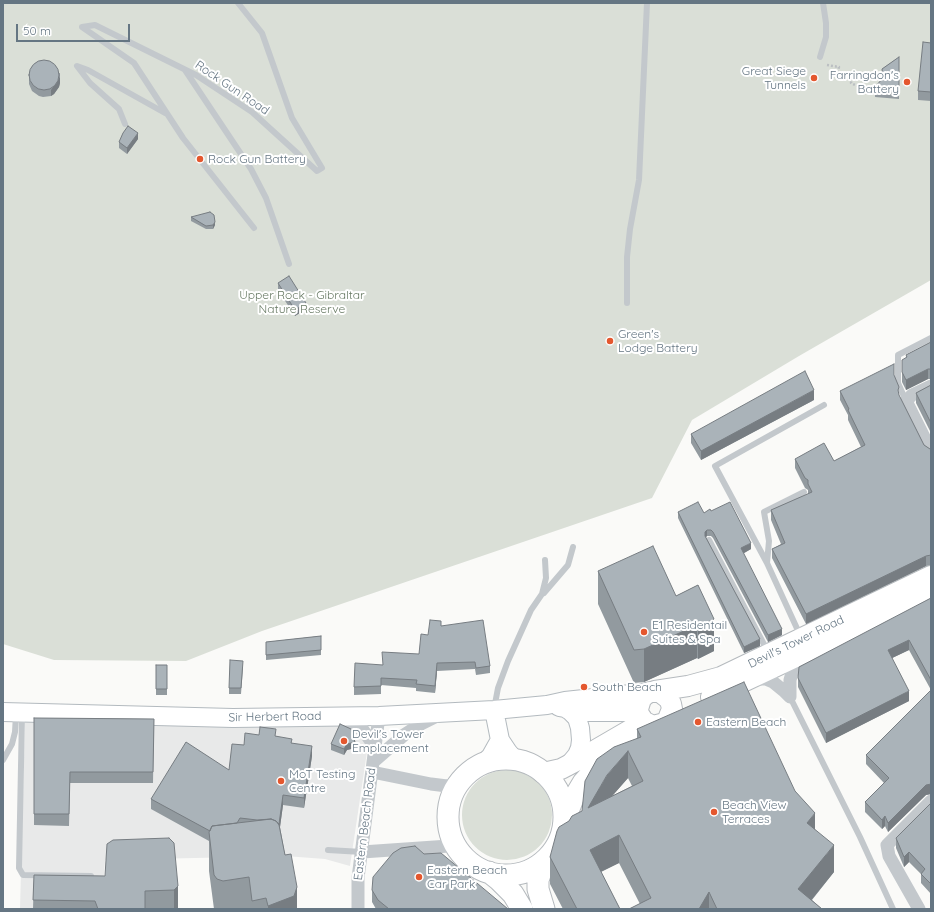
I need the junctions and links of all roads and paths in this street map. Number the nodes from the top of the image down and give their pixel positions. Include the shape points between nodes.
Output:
1 (238, 3) edge
2 (647, 3) edge
3 (823, 3) edge
4 (820, 57) dead end
5 (839, 67) dead end
6 (184, 70) junction
7 (857, 86) dead end
8 (166, 114) junction
9 (125, 124) dead end
10 (254, 228) dead end
11 (290, 264) dead end
12 (627, 303) dead end
13 (931, 338) edge
14 (931, 386) edge
15 (906, 401) junction
16 (824, 405) dead end
17 (931, 451) edge
18 (804, 492) dead end
19 (709, 540) edge
20 (573, 547) dead end
21 (545, 560) dead end
22 (767, 563) junction
23 (931, 576) edge
24 (931, 593) edge
25 (542, 594) junction
26 (805, 645) junction
27 (769, 654) junction
28 (751, 679) junction
29 (652, 692) junction
30 (790, 697) junction
31 (547, 705) junction
32 (565, 708) junction
33 (494, 710) junction
34 (14, 713) edge
35 (442, 713) junction
36 (338, 716) junction
37 (378, 716) junction
38 (651, 719) junction
39 (500, 740) junction
40 (375, 747) junction
41 (3, 760) edge
42 (515, 760) junction
43 (483, 764) junction
44 (568, 766) junction
45 (372, 767) junction
46 (544, 773) junction
47 (458, 784) junction
48 (931, 801) edge
49 (563, 826) junction
50 (328, 850) dead end
51 (460, 851) junction
52 (362, 852) junction
53 (545, 860) junction
54 (489, 872) junction
55 (91, 876) edge
56 (358, 909) edge
57 (522, 909) edge
58 (544, 909) edge
59 (893, 909) edge
60 (918, 909) edge

1 - 6 lane, Rock Gun Road via 262,33 292,118 322,168 317,171 252,112 196,75
2 - 12 lane via 639,180 626,257
3 - 4 lane via 826,37
5 - 7 path via 837,74 852,76 851,83
6 - 8 lane, Rock Gun Road via 95,25 82,27 134,64
6 - 11 lane via 251,169 266,198
8 - 9 lane via 77,66 90,83 119,109
8 - 10 lane
13 - 15 lane via 898,355 898,384
14 - 15 street via 912,395
15 - 17 street
16 - 22 lane via 715,466
18 - 22 lane via 764,512 769,541
19 - 27 lane
20 - 25 lane via 568,565
21 - 25 lane via 546,578
22 - 26 lane
23 - 26 main road, Devil's Tower Road
24 - 26 main road, Devil's Tower Road
25 - 33 lane via 531,610 508,661 498,688
26 - 27 main road, Devil's Tower Road
26 - 28 main road, Devil's Tower Road
26 - 30 street via 792,673
27 - 29 main road, Devil's Tower Road via 711,680
28 - 30 street via 773,682
28 - 38 main road, Devil's Tower Road via 693,706
29 - 31 main road
29 - 38 main road via 645,695 639,704
29 - 38 main road via 665,695 672,709
30 - 59 lane via 860,836
31 - 32 main road
31 - 33 main road, Sir Herbert Road
32 - 38 main road via 586,712 634,712
32 - 44 main road via 577,718 581,740 577,755
33 - 35 main road, Sir Herbert Road
33 - 39 main road
34 - 36 main road, Sir Herbert Road via 234,718
34 - 41 lane via 15,732
34 - 55 lane via 18,868 23,875
35 - 37 main road, Sir Herbert Road
35 - 45 street via 404,735
36 - 37 main road, Sir Herbert Road
36 - 40 street via 364,730
37 - 40 street, Eastern Beach Road
38 - 44 main road via 641,722
38 - 49 main road, Devil's Tower Road via 587,777 574,797
39 - 42 main road
39 - 43 main road
40 - 45 street, Eastern Beach Road
42 - 43 highway via 505,759
42 - 46 highway
43 - 47 highway via 469,772
44 - 46 main road
45 - 47 street via 431,784
45 - 52 street, Eastern Beach Road
46 - 49 highway via 553,783 561,800
47 - 51 highway via 451,800 448,818 451,836
48 - 60 street via 887,845 889,856
49 - 53 highway via 557,844
50 - 52 lane
51 - 52 street via 449,846
51 - 54 highway via 473,864
52 - 56 street, Eastern Beach Road via 358,878
53 - 54 highway via 524,872
53 - 58 highway via 538,880
54 - 57 highway via 512,894

